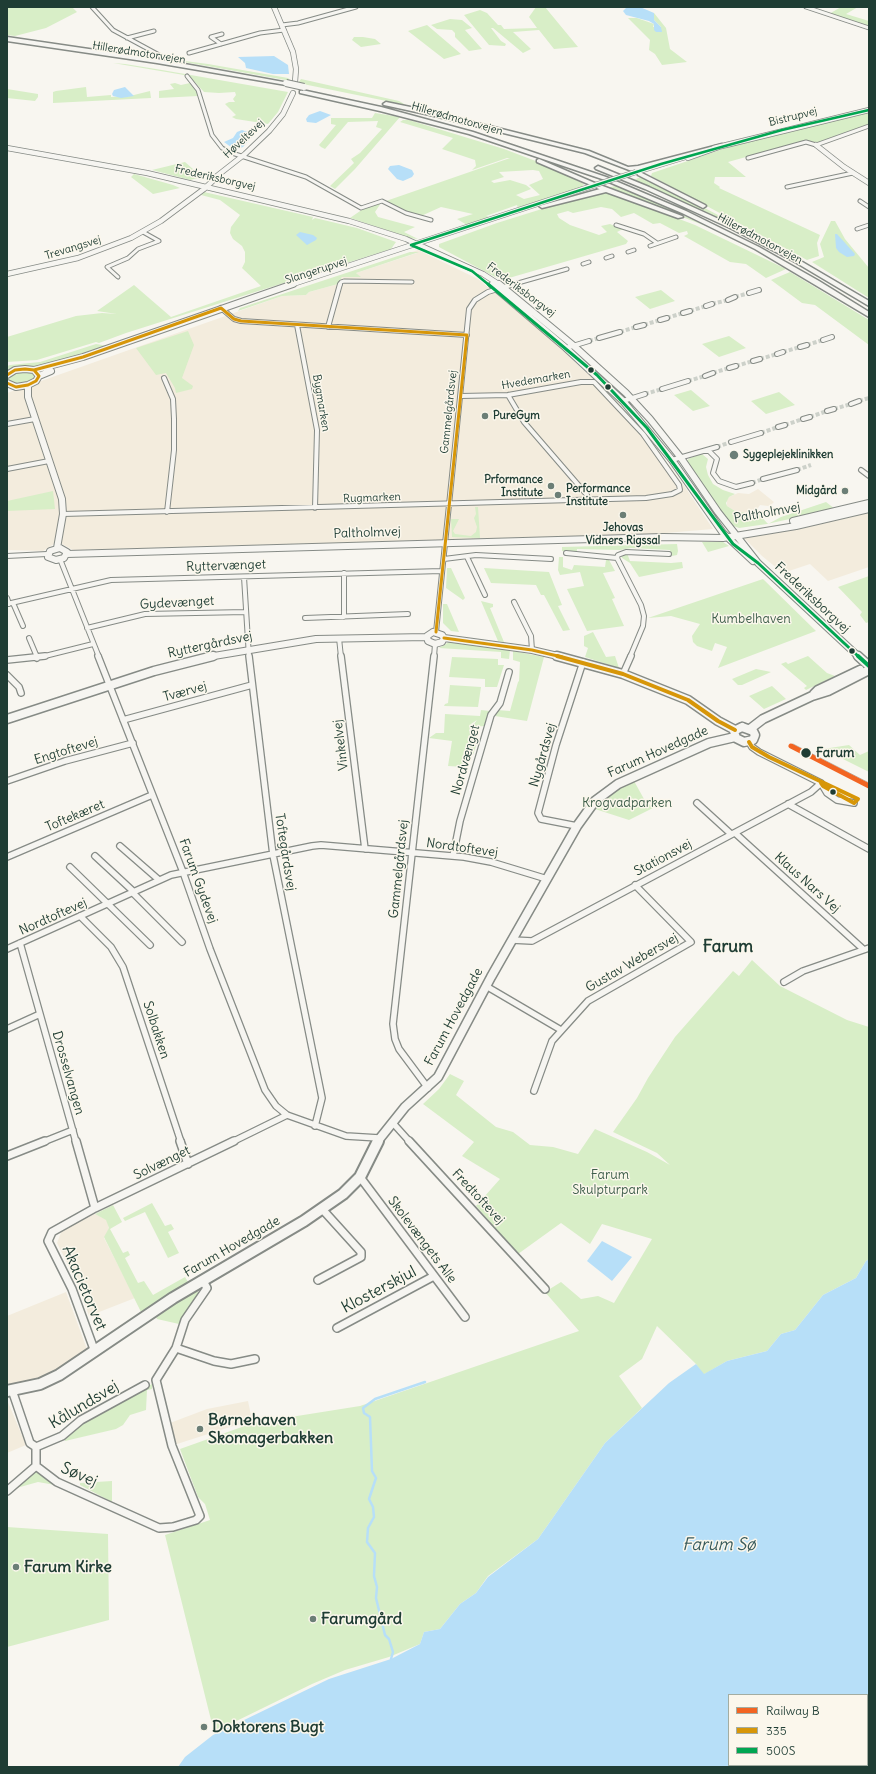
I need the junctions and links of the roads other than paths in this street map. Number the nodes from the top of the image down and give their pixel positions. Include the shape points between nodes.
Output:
1 (92, 7) edge
2 (274, 7) edge
3 (356, 7) edge
4 (806, 7) edge
5 (282, 25) junction
6 (869, 28) edge
7 (284, 30) junction
8 (154, 31) dead end
9 (222, 34) dead end
10 (127, 38) junction
11 (7, 39) edge
12 (7, 44) edge
13 (222, 44) junction
14 (190, 53) dead end
15 (161, 56) dead end
16 (187, 76) dead end
17 (295, 82) dead end
18 (285, 86) junction
19 (303, 89) junction
20 (293, 93) dead end
21 (386, 104) junction
22 (869, 110) edge
23 (422, 119) junction
24 (869, 126) edge
25 (816, 145) junction
26 (722, 146) junction
27 (7, 148) edge
28 (242, 156) junction
29 (687, 158) junction
30 (748, 158) dead end
31 (577, 161) dead end
32 (590, 165) dead end
33 (628, 168) junction
34 (638, 173) junction
35 (853, 173) junction
36 (583, 180) junction
37 (652, 180) junction
38 (869, 182) edge
39 (597, 186) junction
40 (786, 187) dead end
41 (204, 188) junction
42 (607, 190) junction
43 (572, 193) junction
44 (860, 201) dead end
45 (542, 206) junction
46 (869, 207) edge
47 (431, 220) dead end
48 (616, 225) dead end
49 (869, 225) edge
50 (857, 229) dead end
51 (143, 232) junction
52 (676, 237) dead end
53 (657, 243) junction
54 (417, 246) junction
55 (650, 246) dead end
56 (634, 250) dead end
57 (628, 252) dead end
58 (612, 256) dead end
59 (606, 258) dead end
60 (589, 262) dead end
61 (785, 263) junction
62 (583, 264) dead end
63 (567, 269) dead end
64 (7, 274) edge
65 (118, 277) dead end
66 (412, 282) dead end
67 (500, 288) junction
68 (759, 290) dead end
69 (749, 293) tunnel mouth
70 (852, 293) junction
71 (735, 298) tunnel mouth
72 (728, 300) tunnel mouth
73 (712, 304) tunnel mouth
74 (869, 304) edge
75 (706, 306) tunnel mouth
76 (223, 310) junction
77 (690, 311) tunnel mouth
78 (683, 313) tunnel mouth
79 (869, 315) edge
80 (667, 318) tunnel mouth
81 (660, 320) tunnel mouth
82 (297, 325) junction
83 (644, 325) tunnel mouth
84 (328, 327) junction
85 (636, 327) tunnel mouth
86 (620, 332) tunnel mouth
87 (467, 335) junction
88 (832, 337) dead end
89 (599, 338) tunnel mouth
90 (823, 340) tunnel mouth
91 (589, 341) tunnel mouth
92 (806, 345) tunnel mouth
93 (574, 346) junction
94 (800, 347) tunnel mouth
95 (566, 348) junction
96 (783, 352) tunnel mouth
97 (776, 354) tunnel mouth
98 (760, 359) tunnel mouth
99 (753, 361) tunnel mouth
100 (736, 366) tunnel mouth
101 (729, 368) tunnel mouth
102 (34, 370) junction
103 (713, 373) tunnel mouth
104 (7, 375) edge
105 (39, 376) junction
106 (705, 376) tunnel mouth
107 (164, 378) dead end
108 (688, 381) tunnel mouth
109 (8, 384) edge
110 (28, 386) junction
111 (16, 387) junction
112 (662, 389) tunnel mouth
113 (645, 394) tunnel mouth
114 (508, 395) junction
115 (461, 396) junction
116 (28, 397) junction
117 (631, 398) junction
118 (623, 401) junction
119 (858, 401) tunnel mouth
120 (851, 404) tunnel mouth
121 (834, 409) tunnel mouth
122 (827, 411) tunnel mouth
123 (810, 417) tunnel mouth
124 (35, 419) junction
125 (802, 419) tunnel mouth
126 (7, 424) edge
127 (785, 425) tunnel mouth
128 (778, 427) tunnel mouth
129 (760, 433) tunnel mouth
130 (731, 442) tunnel mouth
131 (717, 447) tunnel mouth
132 (708, 450) junction
133 (680, 458) junction
134 (672, 460) junction
135 (50, 461) junction
136 (869, 468) edge
137 (7, 469) edge
138 (797, 470) tunnel mouth
139 (869, 476) edge
140 (763, 479) tunnel mouth
141 (752, 483) tunnel mouth
142 (680, 490) joint
143 (588, 500) junction
144 (869, 503) edge
145 (449, 504) junction
146 (315, 508) junction
147 (869, 509) edge
148 (167, 512) junction
149 (63, 514) junction
150 (735, 534) junction
151 (725, 535) junction
152 (445, 543) junction
153 (57, 548) junction
154 (566, 553) dead end
155 (47, 554) junction
156 (67, 554) junction
157 (669, 554) dead end
158 (7, 556) edge
159 (467, 556) junction
160 (617, 558) junction
161 (60, 559) junction
162 (444, 559) junction
163 (551, 559) dead end
164 (758, 563) junction
165 (442, 571) junction
166 (344, 574) junction
167 (244, 577) junction
168 (71, 589) junction
169 (485, 595) dead end
170 (7, 598) edge
171 (514, 602) dead end
172 (10, 604) edge
173 (246, 612) junction
174 (408, 614) dead end
175 (344, 617) junction
176 (305, 618) dead end
177 (23, 626) dead end
178 (87, 628) junction
179 (436, 632) junction
180 (426, 637) junction
181 (29, 638) dead end
182 (339, 638) junction
183 (444, 638) junction
184 (93, 644) junction
185 (435, 644) junction
186 (248, 648) junction
187 (532, 650) junction
188 (37, 658) junction
189 (7, 660) edge
190 (583, 662) junction
191 (869, 668) edge
192 (509, 672) dead end
193 (623, 674) junction
194 (7, 675) edge
195 (110, 685) junction
196 (252, 685) junction
197 (21, 693) dead end
198 (7, 719) edge
199 (123, 720) junction
200 (750, 729) junction
201 (735, 734) junction
202 (749, 742) junction
203 (133, 744) junction
204 (7, 781) edge
205 (821, 783) junction
206 (152, 794) junction
207 (697, 802) dead end
208 (854, 803) dead end
209 (788, 804) junction
210 (577, 826) junction
211 (733, 833) junction
212 (120, 846) dead end
213 (365, 849) junction
214 (869, 849) edge
215 (412, 853) junction
216 (273, 855) junction
217 (95, 856) dead end
218 (453, 856) junction
219 (7, 857) edge
220 (70, 867) dead end
221 (183, 872) junction
222 (547, 879) junction
223 (159, 880) junction
224 (635, 885) junction
225 (133, 893) junction
226 (107, 904) junction
227 (80, 916) junction
228 (512, 940) junction
229 (182, 942) dead end
230 (20, 943) junction
231 (150, 945) dead end
232 (866, 948) edge
233 (7, 949) edge
234 (784, 982) dead end
235 (486, 986) junction
236 (40, 1014) junction
237 (7, 1029) edge
238 (561, 1030) junction
239 (428, 1088) junction
240 (534, 1091) dead end
241 (287, 1114) junction
242 (392, 1122) junction
243 (315, 1126) junction
244 (73, 1130) junction
245 (379, 1138) junction
246 (7, 1156) edge
247 (188, 1164) junction
248 (360, 1177) junction
249 (95, 1208) junction
250 (323, 1210) junction
251 (49, 1236) joint
252 (434, 1276) junction
253 (318, 1280) dead end
254 (203, 1281) junction
255 (545, 1289) dead end
256 (465, 1317) dead end
257 (338, 1328) dead end
258 (176, 1348) junction
259 (95, 1352) junction
260 (255, 1359) dead end
261 (145, 1385) dead end
262 (9, 1390) edge
263 (36, 1447) junction
264 (36, 1466) junction
265 (7, 1491) edge

1 - 10 street via 107,24
2 - 5 street
3 - 5 street
4 - 6 street
5 - 7 street
7 - 13 street via 260,33
7 - 17 street via 296,62
8 - 10 street
9 - 13 street via 211,37
10 - 15 street
11 - 18 highway, Hillerødmotorvejen via 126,56
12 - 18 highway, Hillerødmotorvejen
13 - 14 street
16 - 28 street via 198,90 214,140 222,148
18 - 19 highway, Hillerødmotorvejen
19 - 21 highway, Hillerødmotorvejen
19 - 23 highway, Hillerødmotorvejen
20 - 28 street, Høveltevej via 277,121 262,139
21 - 31 highway, Hillerødmotorvejen via 478,128
21 - 33 highway via 587,152
22 - 26 street, Bistrupvej
23 - 36 highway via 513,150
23 - 61 highway, Hillerødmotorvejen via 534,152 604,178 684,212
24 - 25 street
25 - 30 street via 806,142
25 - 35 street
26 - 29 street, Bistrupvej
26 - 33 highway via 638,168
26 - 34 street, Bistrupvej
27 - 41 street, Frederiksborgvej via 105,165
28 - 41 street, Høveltevej
28 - 47 street via 306,177 361,208 382,201 406,213
29 - 34 street, Bistrupvej
29 - 37 highway via 649,173 648,176
32 - 70 highway, Hillerødmotorvejen via 732,226
33 - 34 highway
34 - 37 highway
34 - 39 street, Bistrupvej
35 - 38 street
35 - 40 street
36 - 39 highway
36 - 43 highway via 586,186
37 - 70 highway via 780,247
39 - 42 highway
39 - 43 street
39 - 45 street, Slangerupvej
41 - 51 street, Trevangsvej
41 - 54 street, Frederiksborgvej via 355,222
42 - 45 highway
42 - 61 highway via 696,223
43 - 54 street
44 - 46 street
45 - 54 street, Slangerupvej
48 - 53 street via 644,234
49 - 50 street
51 - 64 street, Trevangsvej via 116,245 78,258
51 - 65 street via 158,241 138,248 128,258 107,267
52 - 53 street
53 - 55 street
54 - 67 street, Frederiksborgvej via 469,266
54 - 76 street, Slangerupvej
54 - 76 street, Slangerupvej
56 - 57 street
58 - 59 street
60 - 62 street
61 - 79 highway, Hillerødmotorvejen
63 - 67 street
66 - 84 street via 341,282
67 - 87 street, Gammelgårdsvej via 480,296 472,303 469,309
67 - 93 street, Frederiksborgvej
67 - 95 street, Frederiksborgvej
68 - 69 street
70 - 74 highway, Hillerødmotorvejen
71 - 72 street
73 - 75 street
76 - 82 street via 241,321
76 - 102 street, Slangerupvej via 83,357
76 - 105 street, Slangerupvej
77 - 78 street
80 - 81 street
82 - 84 street
82 - 146 street, Bygmarken via 317,430
83 - 85 street
84 - 87 street
86 - 89 street
87 - 115 street, Gammelgårdsvej
88 - 90 street
91 - 93 street
92 - 94 street
93 - 95 street
93 - 117 street, Frederiksborgvej
95 - 118 street, Frederiksborgvej
96 - 97 street
98 - 99 street
100 - 101 street
102 - 104 street, Slangerupvej via 19,369
102 - 105 street
103 - 106 street
105 - 110 street
107 - 148 street via 173,399 174,419 174,450
108 - 112 street
109 - 111 street
110 - 111 street
110 - 116 street
111 - 116 street
113 - 117 street
114 - 115 street, Hvedemarken
114 - 142 street, Hvedemarken via 581,382 596,383 643,434
114 - 143 street via 524,422 587,495
115 - 145 street, Gammelgårdsvej
116 - 124 street
117 - 118 street
117 - 133 street, Frederiksborgvej
118 - 134 street, Frederiksborgvej
119 - 120 street
121 - 122 street
123 - 125 street
124 - 126 street
124 - 135 street
127 - 128 street
129 - 130 street
131 - 132 street
132 - 133 street
132 - 141 street via 717,459 713,473 719,482 736,487
133 - 134 street
133 - 150 street, Frederiksborgvej
134 - 151 street, Frederiksborgvej
135 - 137 street
135 - 149 street via 62,500
136 - 139 street via 862,470
138 - 140 street
142 - 143 street, Rugmarken via 660,497
143 - 145 street, Rugmarken
144 - 150 street, Paltholmvej
145 - 146 street, Rugmarken
145 - 152 street, Gammelgårdsvej
146 - 148 street, Rugmarken
147 - 150 street, Paltholmvej via 801,525
148 - 149 street, Rugmarken
149 - 153 street
150 - 151 street, Paltholmvej
150 - 164 street, Frederiksborgvej
151 - 152 street, Paltholmvej
151 - 164 street, Frederiksborgvej
152 - 156 street, Paltholmvej
152 - 162 street, Gammelgårdsvej
153 - 155 street
153 - 156 street via 64,549
154 - 160 street
155 - 158 street
155 - 161 street via 52,559
156 - 161 street
157 - 160 street via 626,552
159 - 162 street
159 - 163 street
159 - 169 street
160 - 193 street via 644,616 643,626
161 - 168 street, Farum Gydevej
162 - 165 street, Gammelgårdsvej
164 - 191 street, Frederiksborgvej
165 - 166 street, Ryttervænget
165 - 179 street, Gammelgårdsvej
166 - 167 street, Ryttervænget
166 - 175 street
167 - 168 street, Ryttervænget via 111,580
167 - 173 street, Toftegårdsvej
168 - 172 street, Ryttervænget
168 - 178 street, Farum Gydevej
170 - 172 street
171 - 187 street via 531,636
172 - 177 street
173 - 178 street, Gydevænget via 145,614
173 - 186 street, Toftegårdsvej
174 - 175 street
175 - 176 street
178 - 184 street, Farum Gydevej
179 - 180 street via 429,633
179 - 183 street
180 - 182 street, Ryttergårdsvej
180 - 185 street via 429,642
181 - 188 street
182 - 186 street, Ryttergårdsvej
182 - 213 street, Vinkelvej
183 - 185 street via 442,642
183 - 187 street
184 - 188 street
184 - 195 street, Farum Gydevej
185 - 215 street, Gammelgårdsvej
186 - 195 street, Ryttergårdsvej via 193,660
186 - 196 street, Toftegårdsvej
187 - 190 street
188 - 189 street
190 - 193 street
190 - 210 street, Nygårdsvej via 556,745 538,813 541,819
191 - 200 street via 843,677 812,696 763,719
192 - 218 street, Nordvænget via 500,703 491,715 460,821
193 - 201 street via 688,700
194 - 197 street via 19,687
195 - 198 street, Ryttergårdsvej
195 - 199 street, Farum Gydevej
196 - 199 street, Tværvej
196 - 216 street, Toftegårdsvej
199 - 203 street, Farum Gydevej
200 - 201 street via 742,727
200 - 202 street via 755,736
201 - 202 street via 740,741
201 - 210 street, Farum Hovedgade via 614,787 595,801
202 - 205 street via 759,752
203 - 204 street, Engtoftevej via 65,761
203 - 206 street, Farum Gydevej
205 - 208 street via 827,793 837,800
205 - 209 street, Stationsvej via 811,792
206 - 219 street, Toftekæret
206 - 221 street, Farum Gydevej
207 - 211 street, Klaus Nars Vej
209 - 211 street, Stationsvej
209 - 214 street
210 - 222 street, Farum Hovedgade
211 - 224 street, Stationsvej
211 - 232 street, Klaus Nars Vej
212 - 223 street
213 - 215 street, Nordtoftevej
213 - 216 street, Nordtoftevej via 321,845
215 - 218 street, Nordtoftevej
215 - 239 street, Gammelgårdsvej via 393,1024 399,1049
216 - 221 street, Nordtoftevej
216 - 243 street, Toftegårdsvej via 322,1098
217 - 225 street
218 - 222 street, Nordtoftevej via 491,862
220 - 226 street, Nordtoftevej
221 - 223 street, Nordtoftevej
221 - 241 street, Farum Gydevej via 265,1090 276,1106
222 - 228 street, Farum Hovedgade
223 - 225 street, Nordtoftevej
224 - 228 street, Stationsvej via 532,941
224 - 238 street, Gustav Webersvej via 691,942 588,1001
225 - 226 street, Nordtoftevej
225 - 229 street
226 - 227 street, Nordtoftevej
226 - 231 street, Nordtoftevej
227 - 230 street, Nordtoftevej
227 - 247 street, Solbakken via 111,947 123,967
228 - 235 street, Farum Hovedgade
230 - 233 street, Nordtoftevej
230 - 236 street, Drosselvangen
232 - 234 street via 803,971
235 - 238 street
235 - 239 street, Farum Hovedgade via 444,1068
236 - 237 street
236 - 244 street, Drosselvangen
238 - 240 street, Gustav Webersvej via 552,1041
239 - 242 street, Farum Hovedgade
241 - 243 street, Farum Gydevej
241 - 247 street, Solvænget
242 - 245 street, Farum Hovedgade
242 - 255 street, Fredtoftevej
243 - 245 street, Farum Gydevej via 354,1138
244 - 246 street
244 - 249 street, Drosselvangen
245 - 248 street, Farum Hovedgade
247 - 249 street, Solvænget
248 - 250 street, Farum Hovedgade
248 - 252 street, Skolevængets Alle
249 - 251 street, Solvænget via 58,1227
250 - 253 street via 361,1252 360,1257
250 - 254 street, Farum Hovedgade
251 - 259 street, Akacietorvet via 48,1241 72,1289
252 - 256 street, Skolevængets Alle
252 - 257 street, Klosterskjul
254 - 258 street via 207,1288 185,1320
254 - 259 street, Farum Hovedgade via 173,1298
258 - 260 street via 214,1362 232,1364
258 - 264 street, Søvej via 156,1380 172,1446 200,1516 173,1527 160,1528 57,1482
259 - 262 street, Farum Hovedgade via 40,1384
261 - 263 street, Kålundsvej via 81,1420 62,1436
262 - 263 street via 30,1443
263 - 264 street
264 - 265 street

